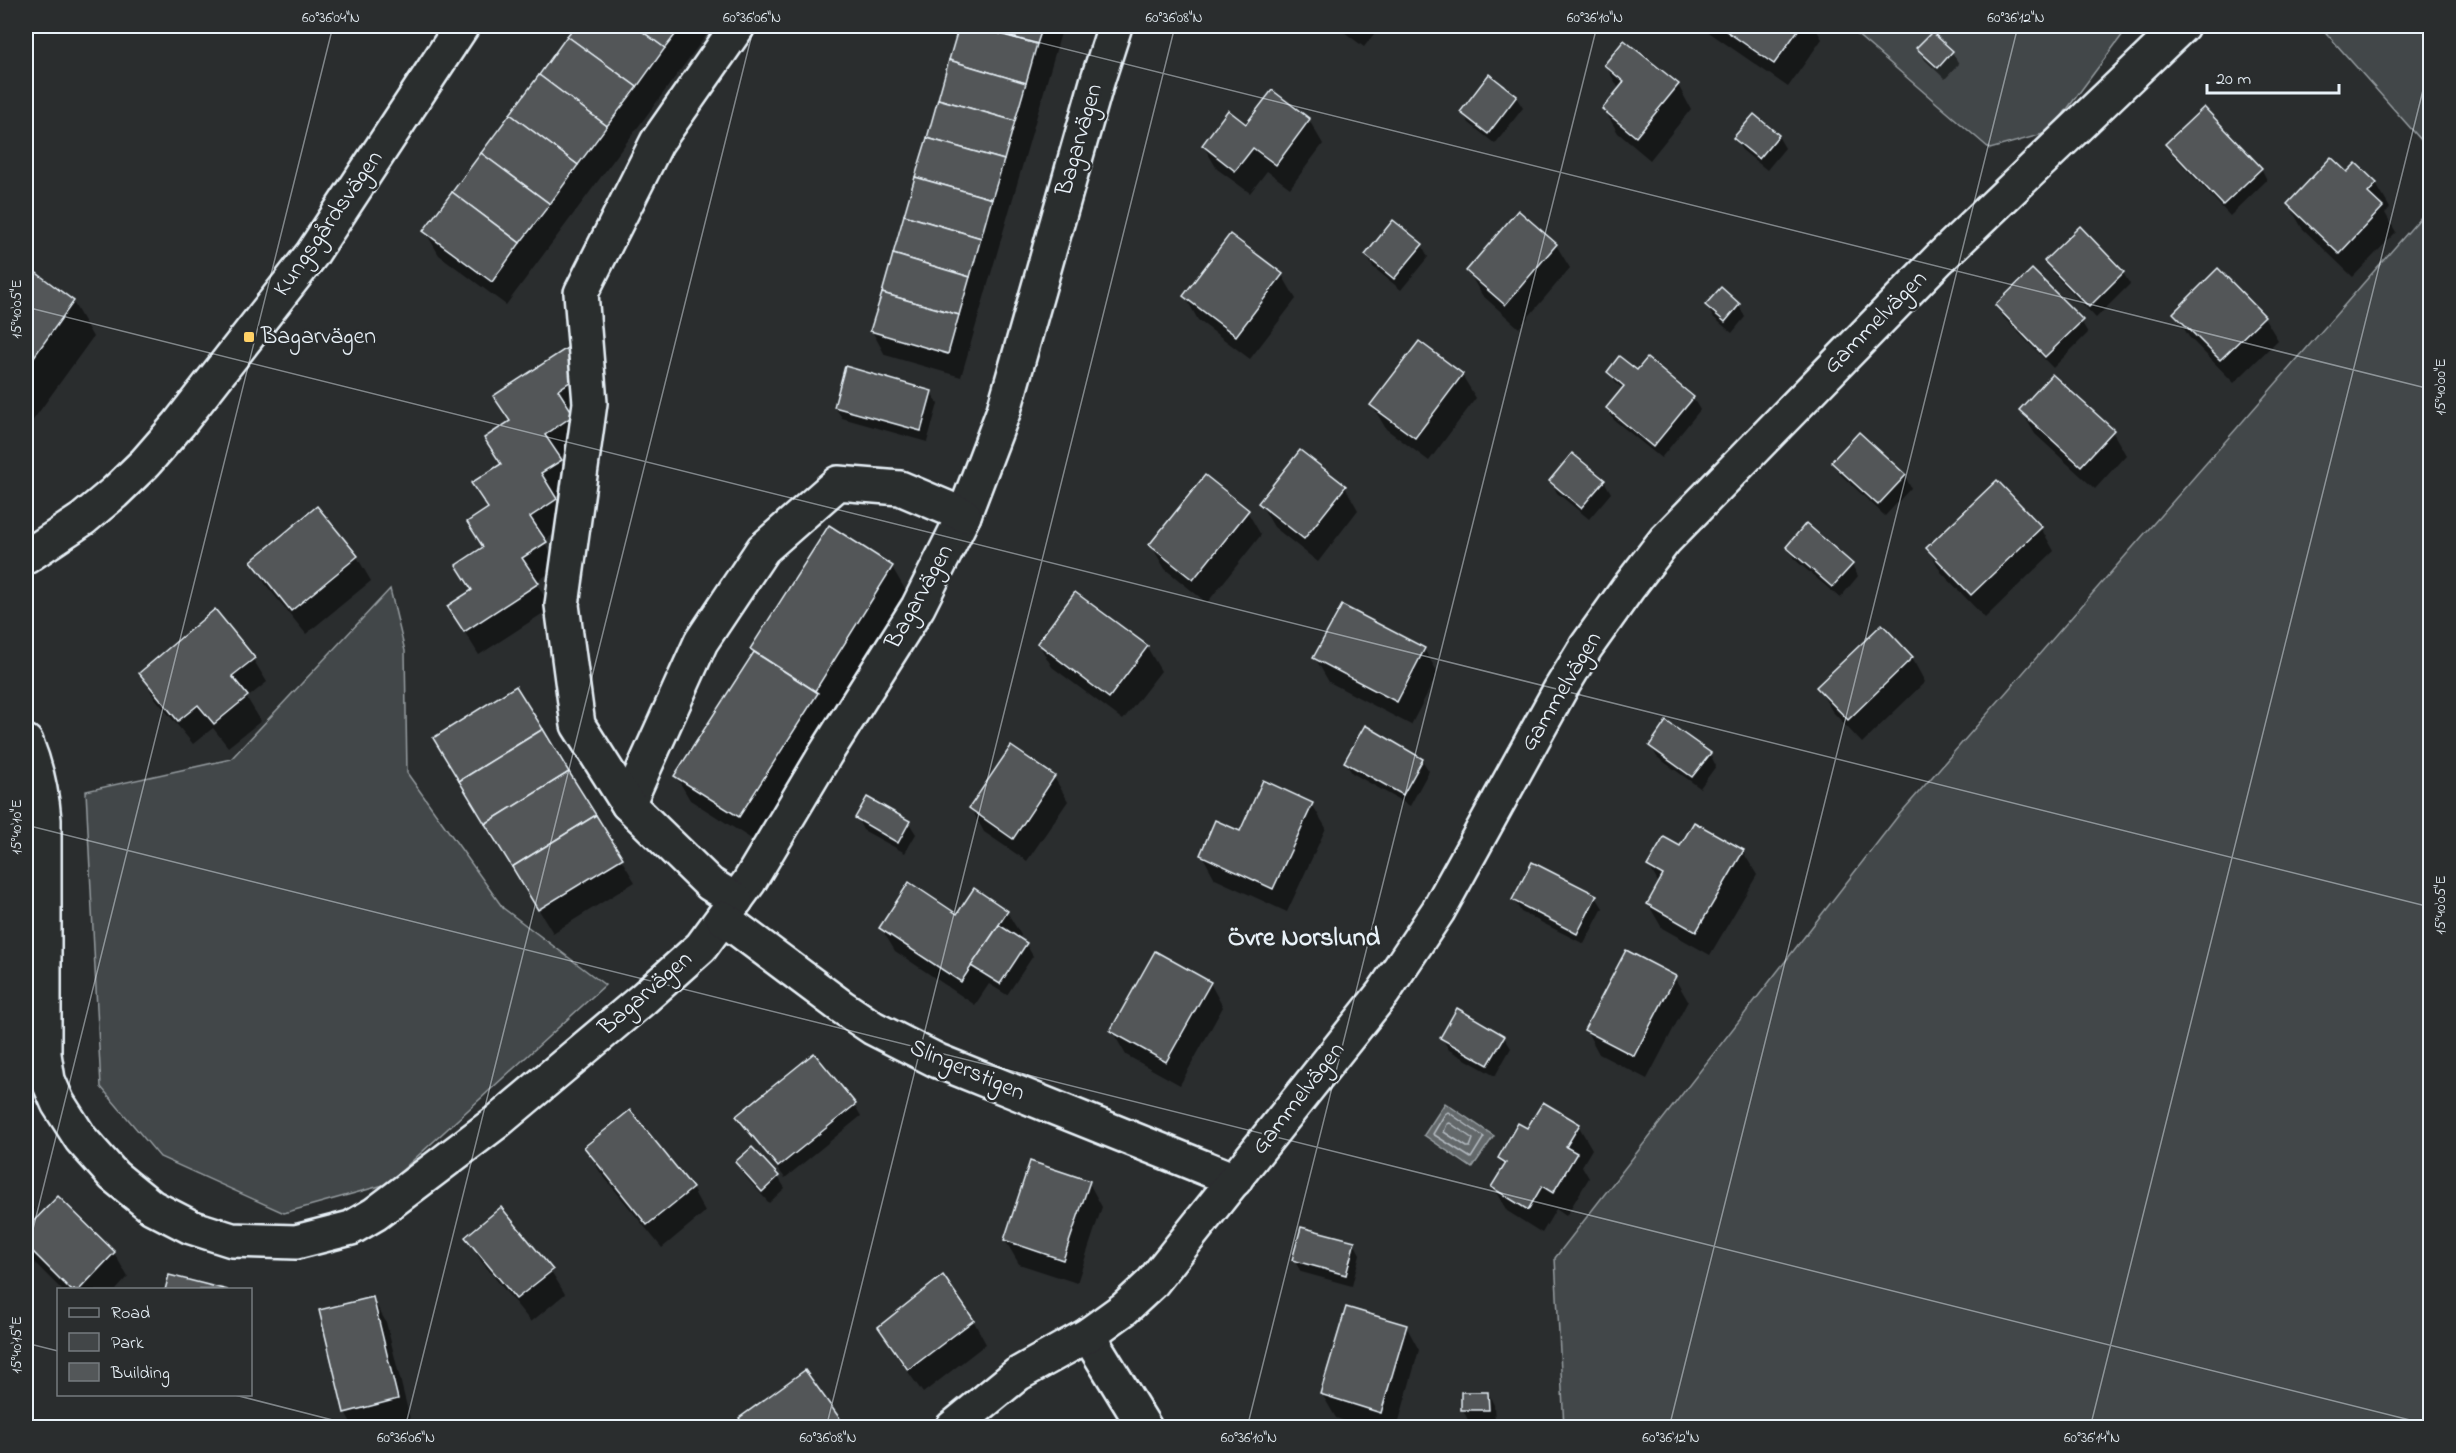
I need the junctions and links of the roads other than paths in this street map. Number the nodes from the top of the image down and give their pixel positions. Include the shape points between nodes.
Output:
1 (462, 26) edge
2 (738, 26) edge
3 (1115, 26) edge
4 (2182, 26) edge
5 (964, 515) junction
6 (26, 557) edge
7 (26, 742) edge
8 (628, 804) junction
9 (729, 909) junction
10 (1235, 1180) junction
11 (1088, 1335) junction
12 (952, 1428) edge
13 (1145, 1428) edge

1 - 6 street, Kungsgårdsvägen via 312,254 146,463 83,519
2 - 8 street, Slingerstigen via 657,142 581,293 590,404 562,605 578,725
3 - 5 street, Bagarvägen via 1004,410
4 - 10 street, Gammelvägen via 1939,259 1665,540 1622,596 1560,690 1438,911 1383,993
5 - 8 street via 900,488 838,483 763,549 701,642
5 - 9 street, Bagarvägen via 918,607
7 - 9 street, Bagarvägen via 44,819 44,1054 48,1080 81,1139 114,1176 152,1207 191,1227 232,1239 296,1242 351,1228 375,1214 498,1121 643,999 700,947
8 - 9 street, Slingerstigen via 710,884
9 - 10 street, Slingerstigen via 842,1007 906,1046
10 - 11 street, Gammelvägen via 1152,1283
11 - 12 street, Gammelvägen via 1018,1374
11 - 13 street

